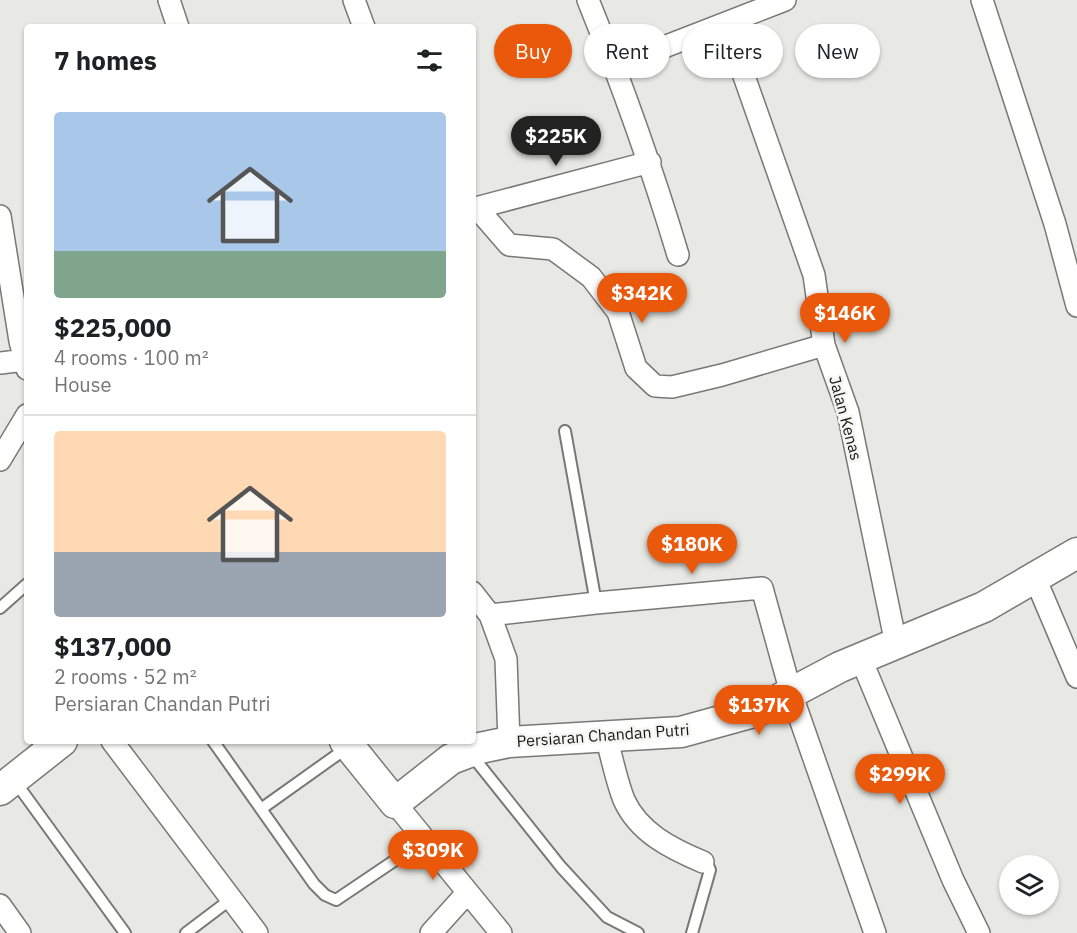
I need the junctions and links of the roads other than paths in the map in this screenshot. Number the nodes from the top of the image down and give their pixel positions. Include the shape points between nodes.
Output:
1 (169, 0) edge
2 (354, 0) edge
3 (588, 0) edge
4 (785, 0) edge
5 (982, 0) edge
6 (177, 24) edge
7 (363, 24) edge
8 (598, 24) edge
9 (670, 45) edge
10 (619, 78) edge
11 (745, 78) edge
12 (650, 162) junction
13 (476, 208) edge
14 (476, 209) edge
15 (0, 216) edge
16 (678, 255) dead end
17 (3, 260) edge
18 (1077, 306) edge
19 (824, 345) junction
20 (24, 356) edge
21 (0, 363) edge
22 (24, 365) edge
23 (24, 420) edge
24 (566, 431) dead end
25 (0, 460) edge
26 (1077, 553) edge
27 (1035, 578) junction
28 (24, 587) edge
29 (476, 597) edge
30 (596, 603) junction
31 (0, 608) edge
32 (489, 615) junction
33 (896, 644) junction
34 (861, 659) junction
35 (1077, 677) edge
36 (791, 693) junction
37 (606, 736) junction
38 (509, 742) junction
39 (58, 744) edge
40 (113, 744) edge
41 (215, 744) edge
42 (347, 744) edge
43 (465, 747) edge
44 (7, 784) edge
45 (395, 803) junction
46 (261, 809) junction
47 (425, 840) junction
48 (703, 862) joint
49 (467, 893) junction
50 (231, 899) junction
51 (0, 905) edge
52 (20, 933) edge
53 (125, 933) edge
54 (186, 933) edge
55 (257, 933) edge
56 (431, 933) edge
57 (501, 933) edge
58 (638, 933) edge
59 (692, 933) edge
60 (875, 933) edge
61 (979, 933) edge

1 - 6 street
2 - 7 street
3 - 8 street
4 - 9 street
5 - 18 street via 1055,224
10 - 12 street
11 - 19 street, Jalan Kenas via 814,275
12 - 13 street
12 - 16 street
14 - 19 street via 509,244 553,249 591,277 618,312 636,368 655,386 672,387
15 - 17 street
17 - 20 street
19 - 33 street, Jalan Kenas via 848,412
21 - 22 street
23 - 25 street
24 - 30 lane
26 - 27 street, Persiaran Chandan Putri
27 - 33 street, Persiaran Chandan Putri via 984,607
27 - 35 street
28 - 31 lane
29 - 32 street
30 - 32 street
30 - 36 street via 762,588
32 - 38 street via 506,659
33 - 34 street, Persiaran Chandan Putri
34 - 36 street, Persiaran Chandan Putri
34 - 61 street
36 - 37 street, Persiaran Chandan Putri via 757,711 681,732
36 - 60 street
37 - 38 street, Persiaran Chandan Putri
37 - 48 street via 624,801 645,828 669,847
38 - 43 street, Persiaran Chandan Putri
39 - 44 street
40 - 50 street
41 - 46 lane
42 - 45 street
42 - 46 lane
43 - 45 street, Persiaran Chandan Putri
43 - 58 lane via 561,867 607,917
44 - 53 lane
45 - 47 street
46 - 47 lane via 314,884 336,900
47 - 49 street
48 - 59 lane via 710,870
49 - 56 street
49 - 57 street
50 - 54 lane
50 - 55 street
51 - 52 street

